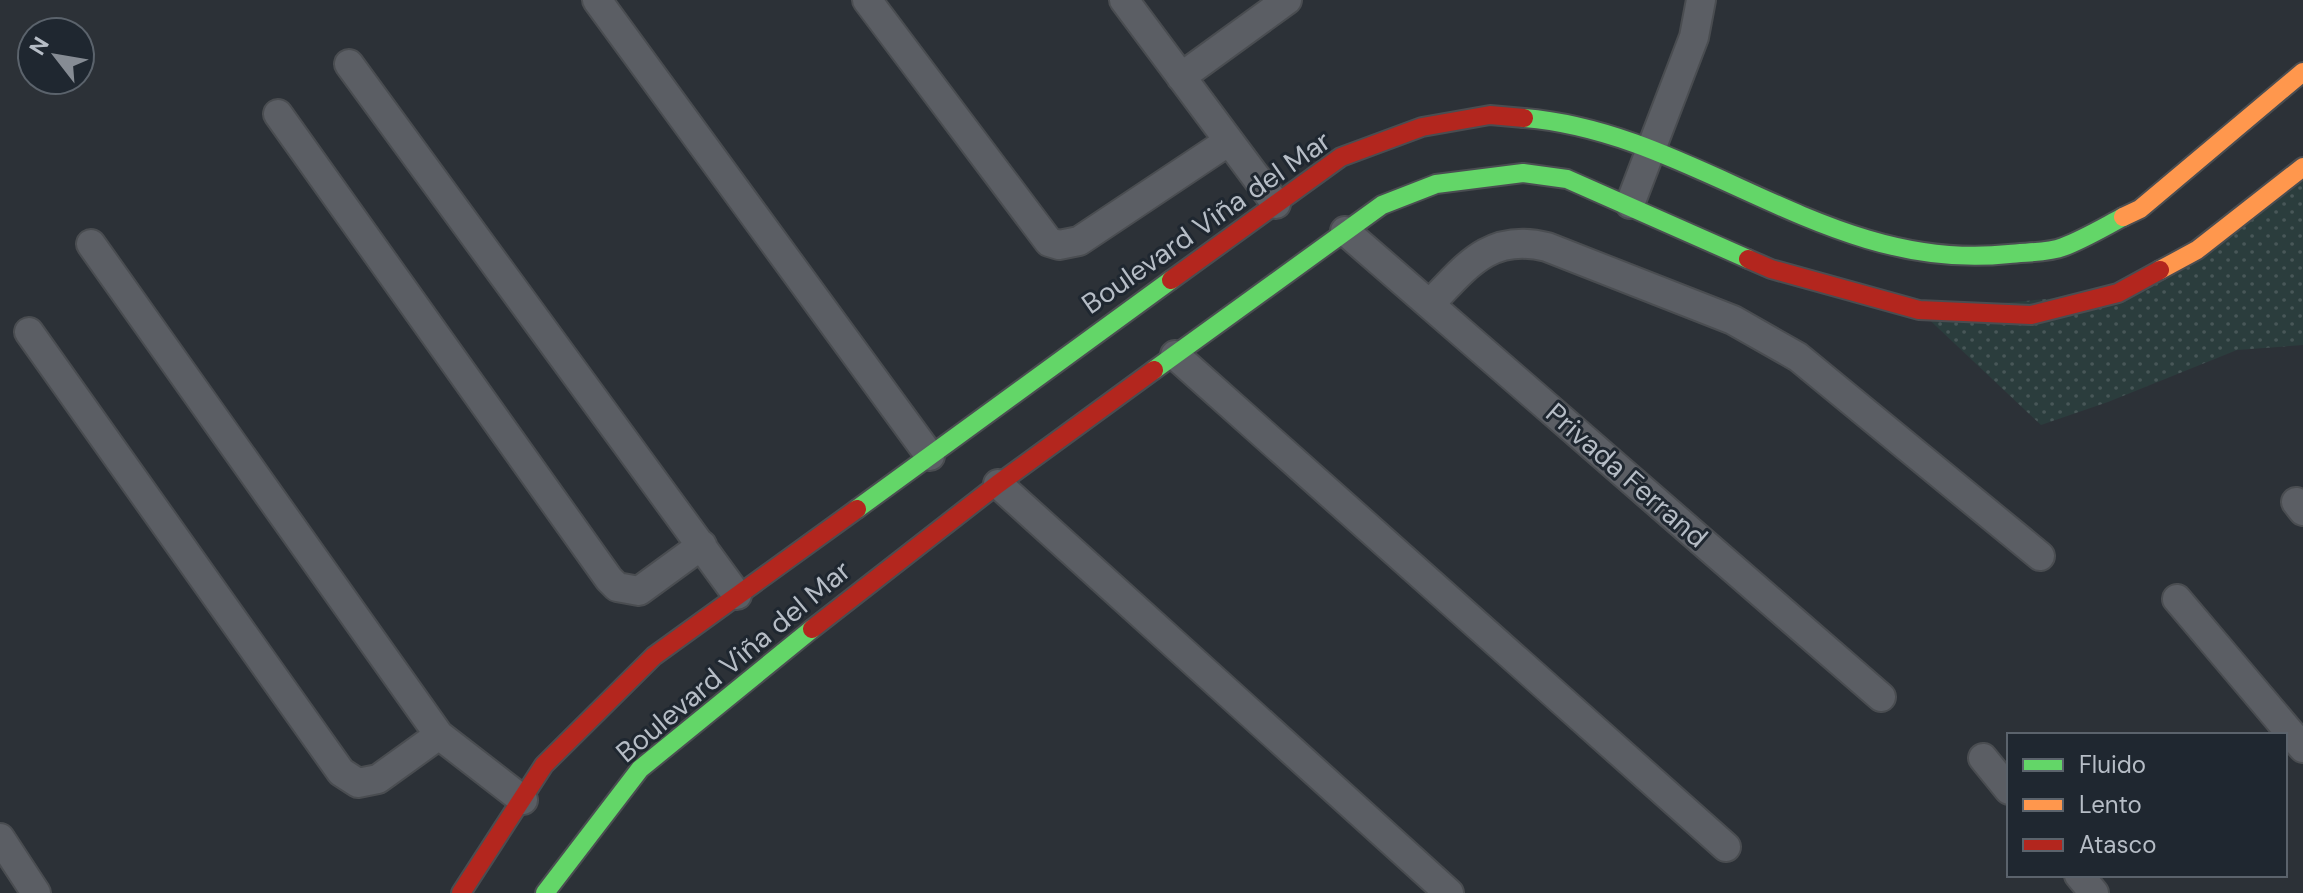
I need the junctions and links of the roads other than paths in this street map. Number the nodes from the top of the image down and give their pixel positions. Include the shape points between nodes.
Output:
1 (597, 0) edge
2 (867, 0) edge
3 (1124, 0) edge
4 (1287, 0) edge
5 (1701, 0) edge
6 (349, 64) dead end
7 (2303, 72) edge
8 (1181, 77) junction
9 (278, 114) dead end
10 (1229, 141) junction
11 (1655, 148) junction
12 (2303, 167) edge
13 (1276, 204) junction
14 (1630, 204) junction
15 (1345, 231) junction
16 (91, 244) dead end
17 (1431, 303) junction
18 (29, 332) dead end
19 (1175, 355) junction
20 (930, 456) junction
21 (998, 484) junction
22 (702, 545) junction
23 (2040, 556) dead end
24 (737, 595) junction
25 (2177, 599) dead end
26 (1881, 697) dead end
27 (439, 735) junction
28 (2303, 748) edge
29 (1983, 758) dead end
30 (2007, 788) edge
31 (523, 800) junction
32 (0, 838) edge
33 (1726, 847) dead end
34 (2081, 877) edge
35 (36, 893) edge
36 (461, 893) edge
37 (545, 893) edge
38 (1449, 893) edge
39 (2094, 893) edge

1 - 20 street
2 - 10 street via 1049,242 1079,241
3 - 8 street
4 - 8 street
5 - 11 street via 1694,37
6 - 22 street
7 - 11 street, Boulevard Viña del Mar via 2140,209 2061,248 2046,250 1970,258 1888,247 1771,205
8 - 10 street
9 - 22 street via 609,579 617,587 639,591
10 - 13 street
11 - 13 street, Boulevard Viña del Mar via 1562,121 1490,115 1422,127 1341,157
11 - 14 street
12 - 14 street, Boulevard Viña del Mar via 2197,250 2118,293 2031,315 1919,310 1771,269
13 - 20 street, Boulevard Viña del Mar
14 - 15 street, Boulevard Viña del Mar via 1567,179 1486,175 1436,184 1395,200
15 - 17 street, Privada Ferrand
15 - 19 street, Boulevard Viña del Mar
16 - 27 street
17 - 23 street via 1467,266 1496,246 1526,242 1733,320 1798,357
17 - 26 street, Privada Ferrand
18 - 27 street via 341,772 358,783 378,779
19 - 21 street, Boulevard Viña del Mar
19 - 33 street
20 - 24 street, Boulevard Viña del Mar
21 - 37 street, Boulevard Viña del Mar via 640,769
21 - 38 street
22 - 24 street
24 - 31 street, Boulevard Viña del Mar via 654,656 602,704 544,765
25 - 28 street
27 - 31 street
29 - 30 street
31 - 36 street, Boulevard Viña del Mar
32 - 35 street
34 - 39 street

